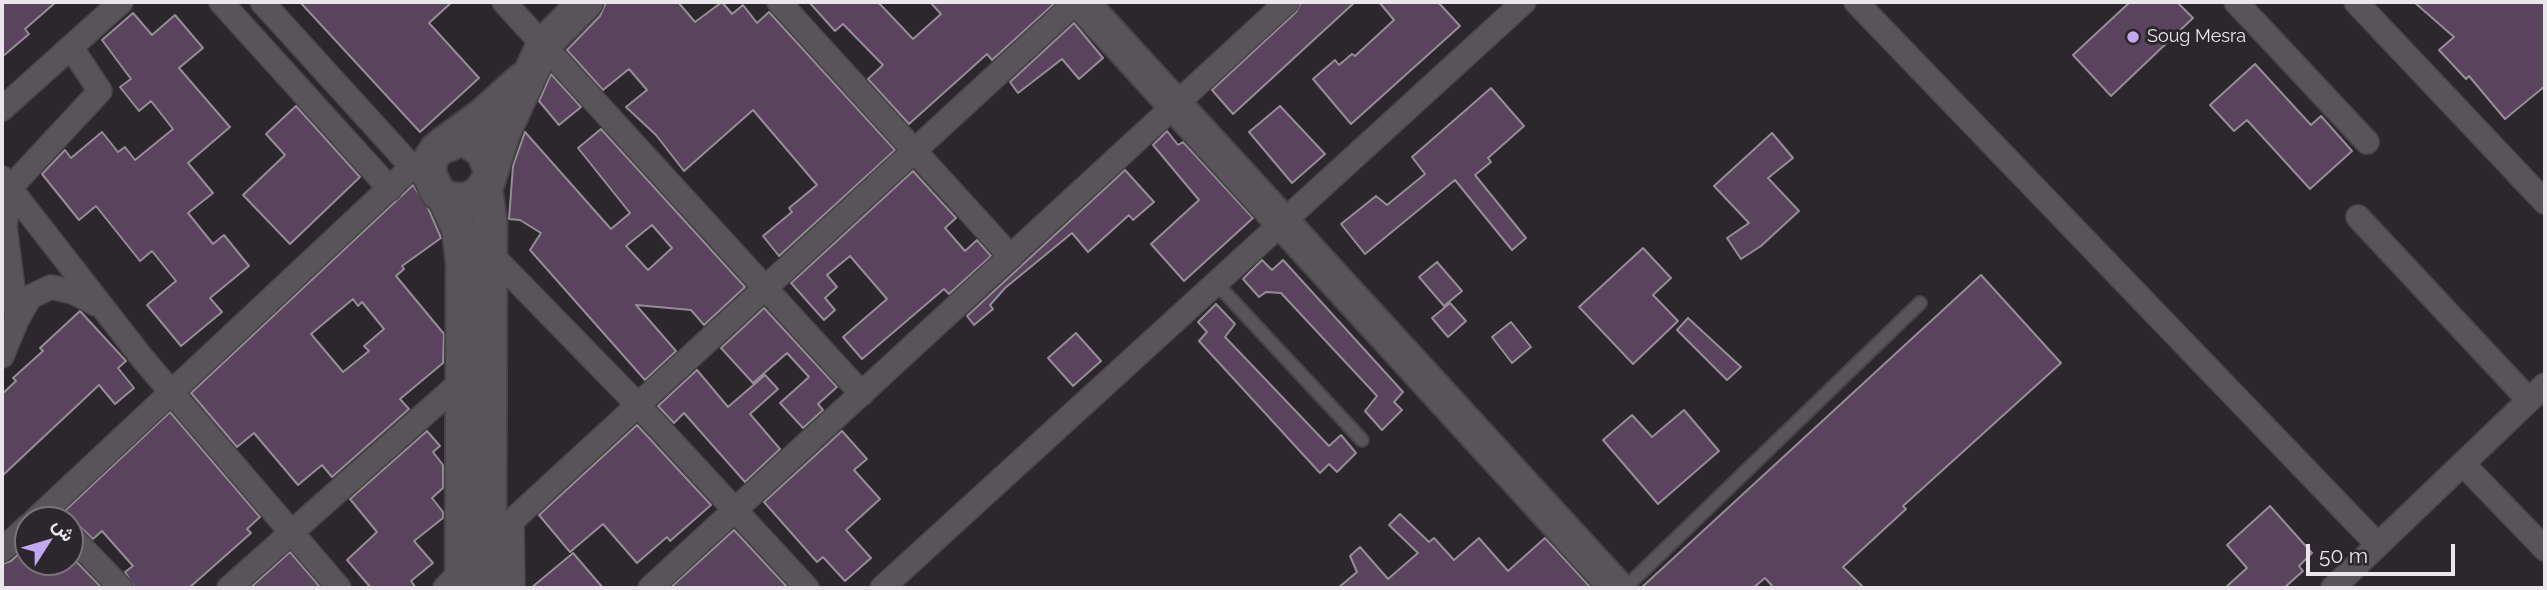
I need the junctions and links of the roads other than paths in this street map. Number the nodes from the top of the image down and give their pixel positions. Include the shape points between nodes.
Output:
1 (121, 2) edge
2 (221, 2) edge
3 (262, 2) edge
4 (504, 2) edge
5 (586, 2) edge
6 (779, 2) edge
7 (1079, 2) edge
8 (1287, 2) edge
9 (1524, 2) edge
10 (1856, 2) edge
11 (2236, 2) edge
12 (2356, 2) edge
13 (71, 47) junction
14 (538, 58) junction
15 (1176, 105) junction
16 (2, 110) edge
17 (2367, 142) dead end
18 (915, 150) junction
19 (428, 160) junction
20 (488, 178) junction
21 (6, 183) edge
22 (390, 189) junction
23 (444, 197) junction
24 (2545, 202) edge
25 (2358, 216) dead end
26 (1281, 224) junction
27 (4, 229) edge
28 (459, 229) junction
29 (489, 251) junction
30 (1011, 257) junction
31 (1216, 284) junction
32 (765, 289) junction
33 (1920, 303) dead end
34 (103, 307) junction
35 (17, 320) junction
36 (2, 356) edge
37 (463, 380) junction
38 (173, 393) junction
39 (2537, 393) edge
40 (862, 394) junction
41 (638, 405) junction
42 (1362, 440) dead end
43 (2463, 464) junction
44 (56, 506) edge
45 (735, 510) junction
46 (291, 532) junction
47 (500, 532) junction
48 (2378, 545) junction
49 (2545, 549) edge
50 (84, 550) edge
51 (464, 584) edge
52 (121, 588) edge
53 (229, 588) edge
54 (339, 588) edge
55 (513, 588) edge
56 (650, 588) edge
57 (807, 588) edge
58 (882, 588) edge
59 (1617, 588) edge
60 (1625, 588) edge
61 (2333, 588) edge

1 - 13 street
2 - 22 street
3 - 19 street
4 - 14 street
5 - 14 main road
6 - 18 street
7 - 15 main road
7 - 18 street
8 - 15 street
9 - 26 street
10 - 48 street
11 - 17 street
12 - 24 street
13 - 16 street
13 - 21 street via 100,91
14 - 19 main road via 482,116
14 - 20 main road
14 - 32 street
15 - 26 main road
15 - 30 street
18 - 30 street
18 - 32 street
19 - 20 main road via 459,140 477,145 488,159
19 - 22 street
19 - 23 main road via 434,187
20 - 23 main road via 467,200
20 - 29 main road
21 - 27 street
21 - 34 street
22 - 38 street
23 - 28 main road
25 - 39 street
26 - 31 street
26 - 59 main road
27 - 35 street
28 - 29 street
28 - 37 main road
29 - 41 street
29 - 47 main road
30 - 40 street
31 - 42 lane
31 - 58 street
32 - 40 street
32 - 41 street
33 - 60 lane
34 - 35 street via 51,287 30,297
34 - 38 street
35 - 36 street
37 - 46 street
37 - 51 main road
38 - 44 street
38 - 46 street
39 - 43 street
40 - 45 street
41 - 45 street
41 - 47 street
43 - 48 street
43 - 49 street
45 - 56 street
45 - 57 street
46 - 53 street
46 - 54 street
47 - 51 main road
47 - 55 street
48 - 61 street
50 - 52 street

